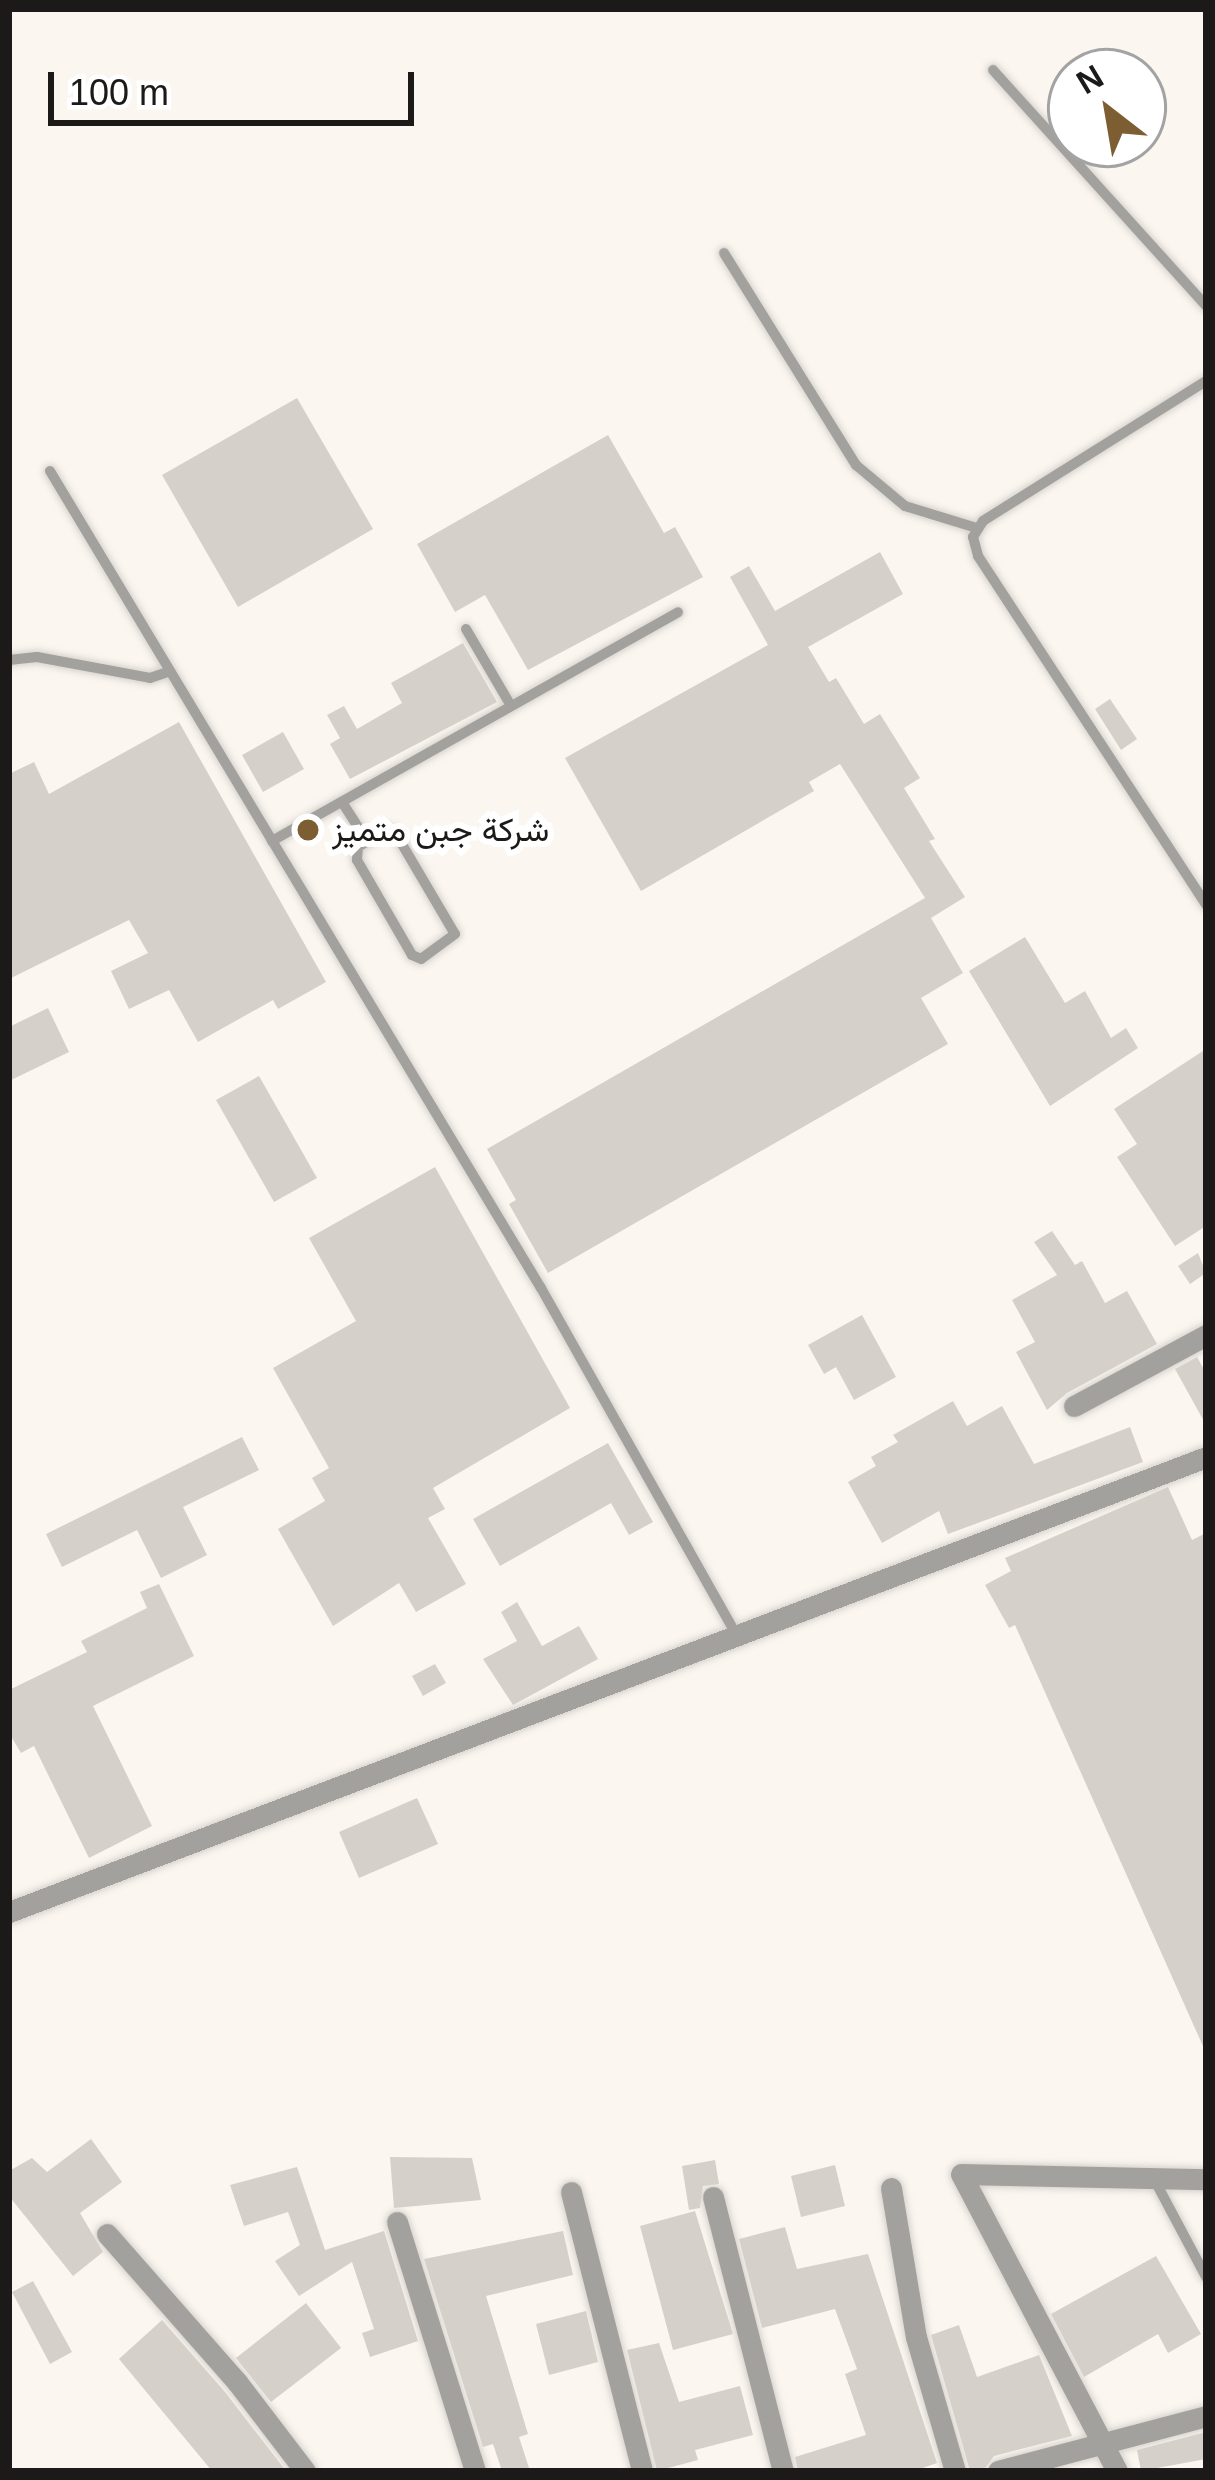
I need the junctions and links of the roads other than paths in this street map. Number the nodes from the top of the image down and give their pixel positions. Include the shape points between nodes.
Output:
1 (993, 70) dead end
2 (724, 253) dead end
3 (1206, 306) edge
4 (1206, 381) edge
5 (50, 471) dead end
6 (977, 527) junction
7 (678, 612) dead end
8 (466, 629) dead end
9 (9, 660) edge
10 (170, 671) junction
11 (511, 706) junction
12 (343, 802) junction
13 (272, 841) junction
14 (367, 841) junction
15 (1206, 905) edge
16 (1206, 1335) edge
17 (1075, 1406) dead end
18 (1206, 1457) edge
19 (737, 1637) junction
20 (9, 1912) edge
21 (1154, 2178) junction
22 (1206, 2179) edge
23 (891, 2188) dead end
24 (571, 2192) dead end
25 (713, 2197) dead end
26 (398, 2222) dead end
27 (107, 2234) dead end
28 (1206, 2277) edge
29 (1206, 2416) edge
30 (1106, 2446) junction
31 (305, 2471) edge
32 (475, 2471) edge
33 (641, 2471) edge
34 (783, 2471) edge
35 (955, 2471) edge
36 (998, 2471) edge
37 (1117, 2471) edge

1 - 3 lane
2 - 6 lane via 856,465 905,506
4 - 6 lane
5 - 10 lane
6 - 15 lane via 978,556
7 - 11 lane
8 - 11 lane
9 - 10 lane via 37,657 150,678
10 - 13 lane
11 - 12 lane
12 - 13 lane
12 - 14 lane
13 - 19 lane via 541,1288
14 - 14 lane via 356,860 414,958 453,940 396,834 386,830
16 - 17 street
18 - 19 street
19 - 20 street
21 - 22 street
21 - 28 lane
21 - 30 street via 961,2174
23 - 35 street via 916,2337
24 - 33 street
25 - 34 street
26 - 32 street
27 - 31 street
29 - 30 street
30 - 36 street
30 - 37 street

